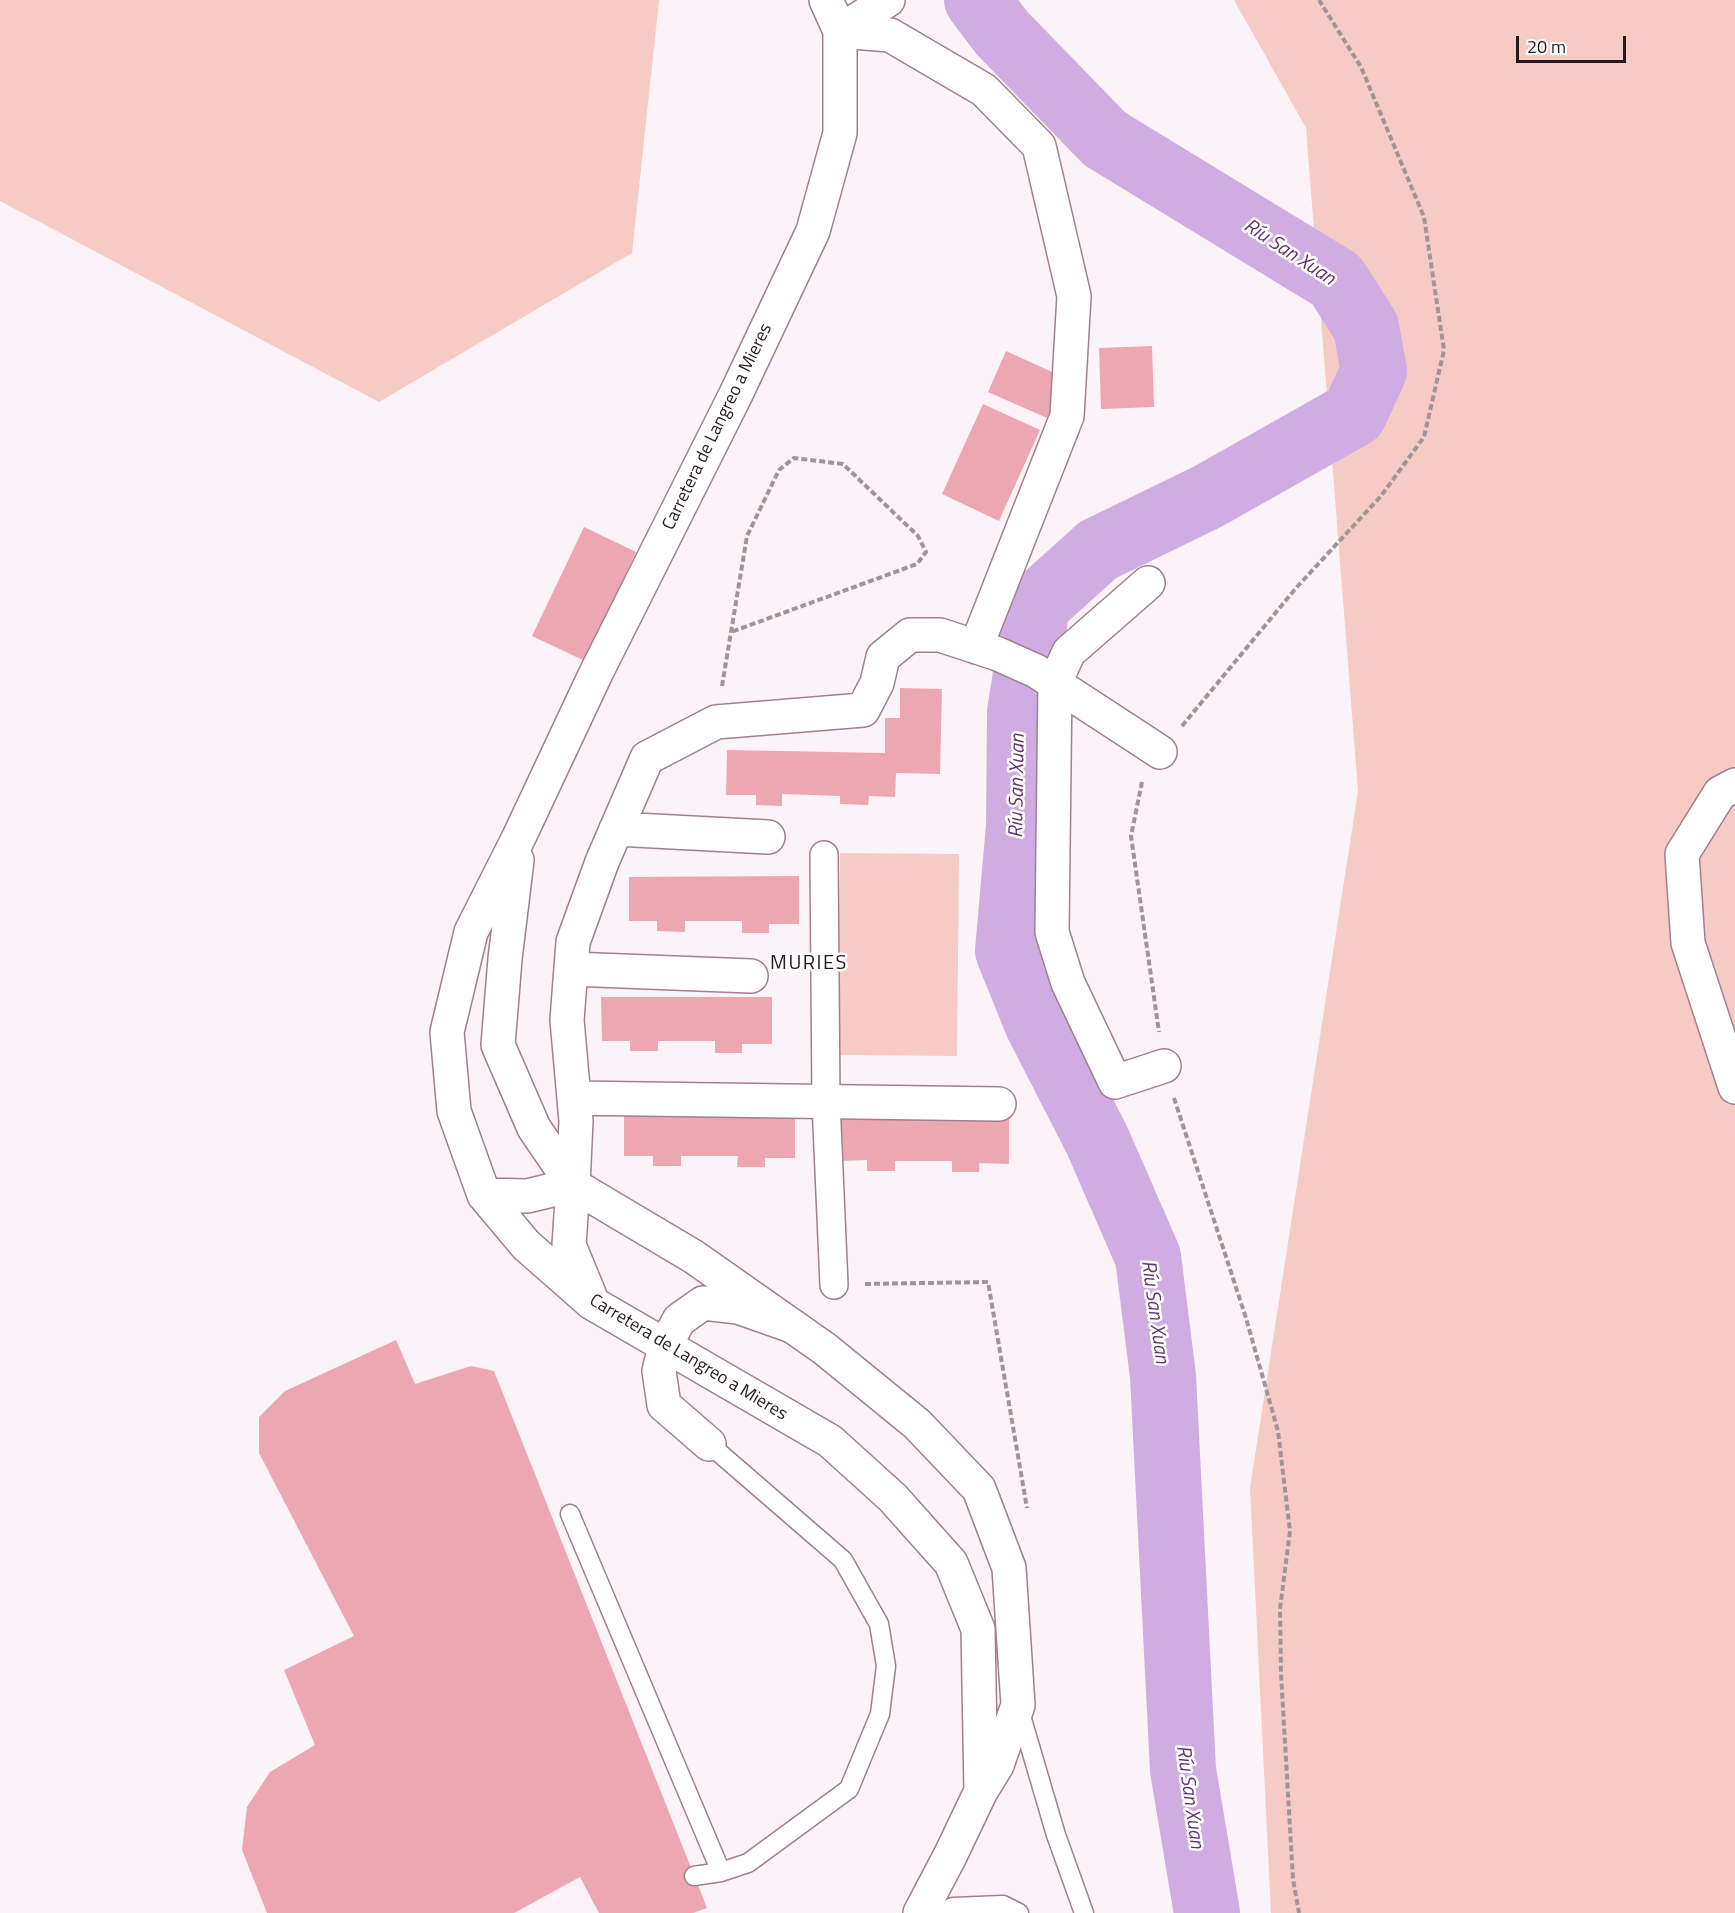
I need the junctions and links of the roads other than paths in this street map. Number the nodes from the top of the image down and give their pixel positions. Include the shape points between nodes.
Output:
1 (826, 0) edge
2 (888, 0) edge
3 (840, 31) junction
4 (1148, 583) dead end
5 (987, 651) junction
6 (1045, 676) junction
7 (1160, 752) road end
8 (1735, 785) edge
9 (616, 829) junction
10 (519, 837) junction
11 (768, 837) dead end
12 (824, 855) dead end
13 (571, 969) junction
14 (751, 976) dead end
15 (1164, 1066) road end
16 (1735, 1087) edge
17 (574, 1098) junction
18 (826, 1102) junction
19 (999, 1104) dead end
20 (573, 1185) junction
21 (484, 1196) junction
22 (834, 1285) road end
23 (592, 1303) junction
24 (792, 1326) junction
25 (665, 1346) junction
26 (709, 1444) joint
27 (570, 1514) dead end
28 (1018, 1705) junction
29 (981, 1791) junction
30 (721, 1872) junction
31 (694, 1876) dead end
32 (920, 1913) edge
33 (939, 1913) edge
34 (1019, 1913) edge
35 (1084, 1913) edge

1 - 3 main road, Carretera de Langreo a Mieres
2 - 3 main road
3 - 5 main road via 890,35 984,90 1039,146 1074,296 1067,416
3 - 10 main road, Carretera de Langreo a Mieres via 840,134 813,231
4 - 6 main road
5 - 6 main road
5 - 9 main road via 940,635 910,635 884,657 877,683 863,710 716,722 647,758
6 - 7 main road
6 - 15 main road via 1052,932 1068,983 1114,1082
8 - 16 main road via 1720,793 1682,855 1688,943
9 - 11 main road
9 - 13 main road via 573,942
10 - 20 main road, Carretera de Langreo a Mieres via 498,1045 534,1128
10 - 21 main road, Carretera de Langreo a Mieres via 471,932 447,1032 454,1111
12 - 18 street
13 - 14 main road
13 - 17 main road via 567,1020
17 - 18 main road
17 - 20 main road
18 - 19 main road
18 - 22 street
20 - 21 main road via 526,1196
20 - 23 main road via 569,1245
20 - 24 main road, Carretera de Langreo a Mieres via 694,1257
21 - 23 main road, Carretera de Langreo a Mieres via 526,1245
23 - 25 main road, Carretera de Langreo a Mieres
24 - 25 main road via 738,1306 703,1304 679,1320
24 - 28 main road, Carretera de Langreo a Mieres via 917,1424 979,1489 1009,1569
25 - 26 main road via 659,1371 664,1406
25 - 29 main road, Carretera de Langreo a Mieres via 830,1441 893,1498 951,1563 978,1629
26 - 30 lane via 843,1560 879,1624 885,1666 880,1714 849,1789 748,1863
27 - 30 lane
28 - 29 main road, Carretera de Langreo a Mieres via 997,1765
28 - 35 lane via 1056,1835
29 - 32 main road, Carretera de Langreo a Mieres
30 - 31 lane
33 - 34 lane via 953,1907 1003,1905

